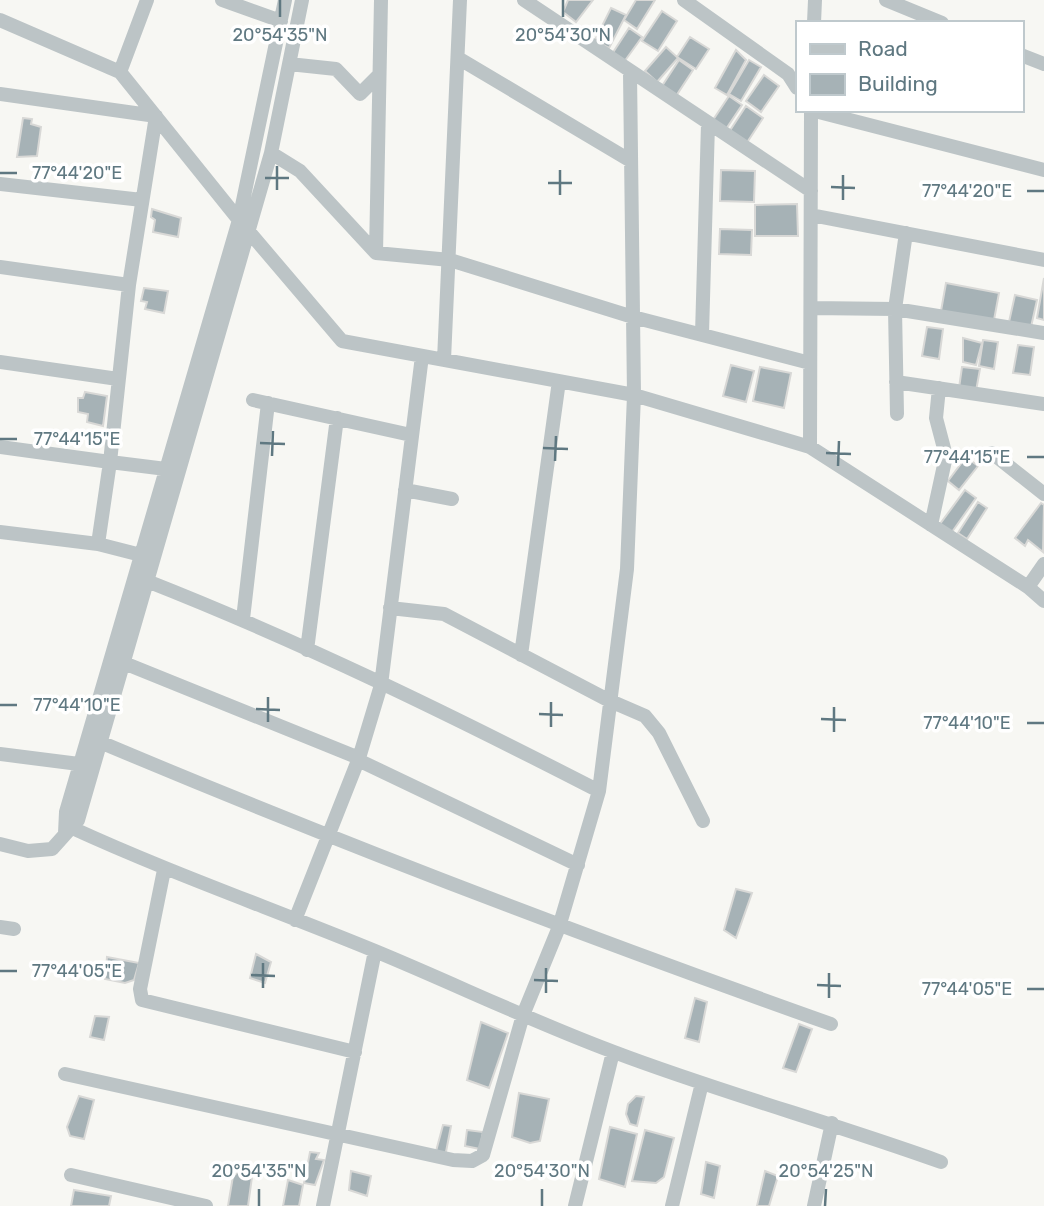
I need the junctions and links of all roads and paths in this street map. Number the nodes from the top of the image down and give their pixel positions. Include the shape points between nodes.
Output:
1 (147, 0) edge
2 (222, 0) edge
3 (285, 0) edge
4 (302, 0) edge
5 (381, 0) edge
6 (460, 0) edge
7 (524, 0) edge
8 (684, 0) edge
9 (815, 0) edge
10 (886, 0) edge
11 (542, 5) edge
12 (0, 20) edge
13 (281, 21) junction
14 (814, 21) edge
15 (937, 21) edge
16 (1023, 56) edge
17 (458, 58) junction
18 (289, 64) junction
19 (1044, 64) edge
20 (120, 72) junction
21 (630, 74) junction
22 (379, 75) junction
23 (796, 86) edge
24 (0, 94) edge
25 (811, 112) edge
26 (819, 112) edge
27 (156, 116) junction
28 (708, 124) junction
29 (271, 153) junction
30 (631, 161) junction
31 (1044, 170) edge
32 (0, 184) edge
33 (811, 191) junction
34 (142, 200) junction
35 (811, 215) junction
36 (243, 225) junction
37 (906, 233) junction
38 (376, 253) junction
39 (450, 260) junction
40 (1044, 260) edge
41 (0, 267) edge
42 (129, 285) junction
43 (811, 307) junction
44 (895, 309) junction
45 (633, 317) junction
46 (1044, 333) edge
47 (702, 334) junction
48 (422, 356) junction
49 (443, 360) junction
50 (0, 362) edge
51 (810, 363) junction
52 (118, 379) junction
53 (559, 381) junction
54 (896, 382) junction
55 (939, 388) junction
56 (634, 395) junction
57 (1044, 404) edge
58 (897, 414) dead end
59 (337, 418) junction
60 (411, 435) junction
61 (0, 447) edge
62 (810, 447) junction
63 (992, 453) dead end
64 (110, 462) junction
65 (166, 469) junction
66 (405, 490) junction
67 (1044, 494) edge
68 (452, 499) dead end
69 (931, 525) junction
70 (0, 532) edge
71 (97, 544) junction
72 (141, 555) junction
73 (1044, 564) edge
74 (147, 581) junction
75 (1028, 587) junction
76 (1044, 601) edge
77 (390, 608) junction
78 (243, 619) junction
79 (307, 650) junction
80 (521, 655) junction
81 (124, 663) junction
82 (381, 685) junction
83 (608, 700) junction
84 (107, 745) junction
85 (0, 754) edge
86 (358, 759) junction
87 (79, 764) junction
88 (599, 791) junction
89 (703, 821) dead end
90 (77, 832) junction
91 (327, 837) junction
92 (0, 844) edge
93 (578, 865) junction
94 (164, 870) junction
95 (295, 920) junction
96 (559, 927) junction
97 (375, 951) junction
98 (523, 1015) junction
99 (831, 1024) dead end
100 (355, 1052) junction
101 (613, 1052) junction
102 (65, 1074) dead end
103 (702, 1083) junction
104 (832, 1123) junction
105 (338, 1135) junction
106 (941, 1162) dead end
107 (71, 1175) dead end
108 (206, 1206) edge
109 (323, 1206) edge
110 (575, 1206) edge
111 (672, 1206) edge
112 (814, 1206) edge

1 - 20 street
2 - 13 street
3 - 13 street
4 - 18 street
5 - 22 street
6 - 17 street
7 - 11 street
8 - 23 street via 788,74
9 - 14 street
10 - 15 street
11 - 21 street
12 - 20 street
13 - 36 street
16 - 19 street
17 - 30 street
17 - 39 street
18 - 22 street via 336,69 360,94
18 - 29 street
20 - 27 street
21 - 28 street
21 - 30 street
22 - 38 street
24 - 27 street
25 - 33 street
26 - 31 street
27 - 34 street
27 - 36 street
28 - 33 street
28 - 47 street
29 - 36 street
29 - 38 street via 300,171
30 - 45 street
32 - 34 street
33 - 35 street
34 - 42 street
35 - 37 street
35 - 43 street
36 - 48 street via 342,341
36 - 65 street
36 - 74 street
37 - 40 street
37 - 44 street
38 - 39 street
39 - 45 street
39 - 49 street
41 - 42 street
42 - 52 street
43 - 44 street
43 - 51 street
44 - 46 street
44 - 54 street
45 - 47 street
45 - 56 street
47 - 51 street
48 - 49 street
48 - 60 street
49 - 53 street
50 - 52 street
51 - 62 street
52 - 64 street
53 - 56 street
53 - 80 street
54 - 55 street
54 - 58 street
55 - 57 street
55 - 69 street via 936,418 946,456
56 - 62 street
56 - 83 street via 626,569
59 - 60 street
59 - 78 street via 261,401
59 - 79 street
60 - 66 street
61 - 64 street
62 - 69 street
63 - 67 street
64 - 65 street
64 - 71 street
65 - 72 street
66 - 68 street
66 - 77 street
69 - 75 street
70 - 71 street
71 - 72 street
72 - 87 street
73 - 75 street
74 - 78 street
74 - 81 street
75 - 76 street
77 - 80 street via 444,614
77 - 82 street
78 - 79 street
79 - 82 street
80 - 83 street
81 - 84 street
81 - 86 street
82 - 86 street
82 - 88 street via 443,711
83 - 88 street
83 - 89 street via 636,710 653,724
84 - 90 street
84 - 91 street
85 - 87 street
86 - 91 street
86 - 93 street
87 - 90 street via 66,811
88 - 93 street
90 - 92 street via 40,851
90 - 94 street
91 - 95 street
91 - 96 street
93 - 96 street
94 - 95 street
94 - 100 street via 140,989 142,1000
95 - 97 street
96 - 98 street
96 - 99 street
97 - 98 street
97 - 100 street
98 - 101 street
98 - 105 street via 486,1150 479,1160 453,1160
100 - 105 street
101 - 103 street
101 - 110 street
102 - 105 street
103 - 104 street
103 - 111 street
104 - 106 street
104 - 112 street
105 - 109 street
107 - 108 street

